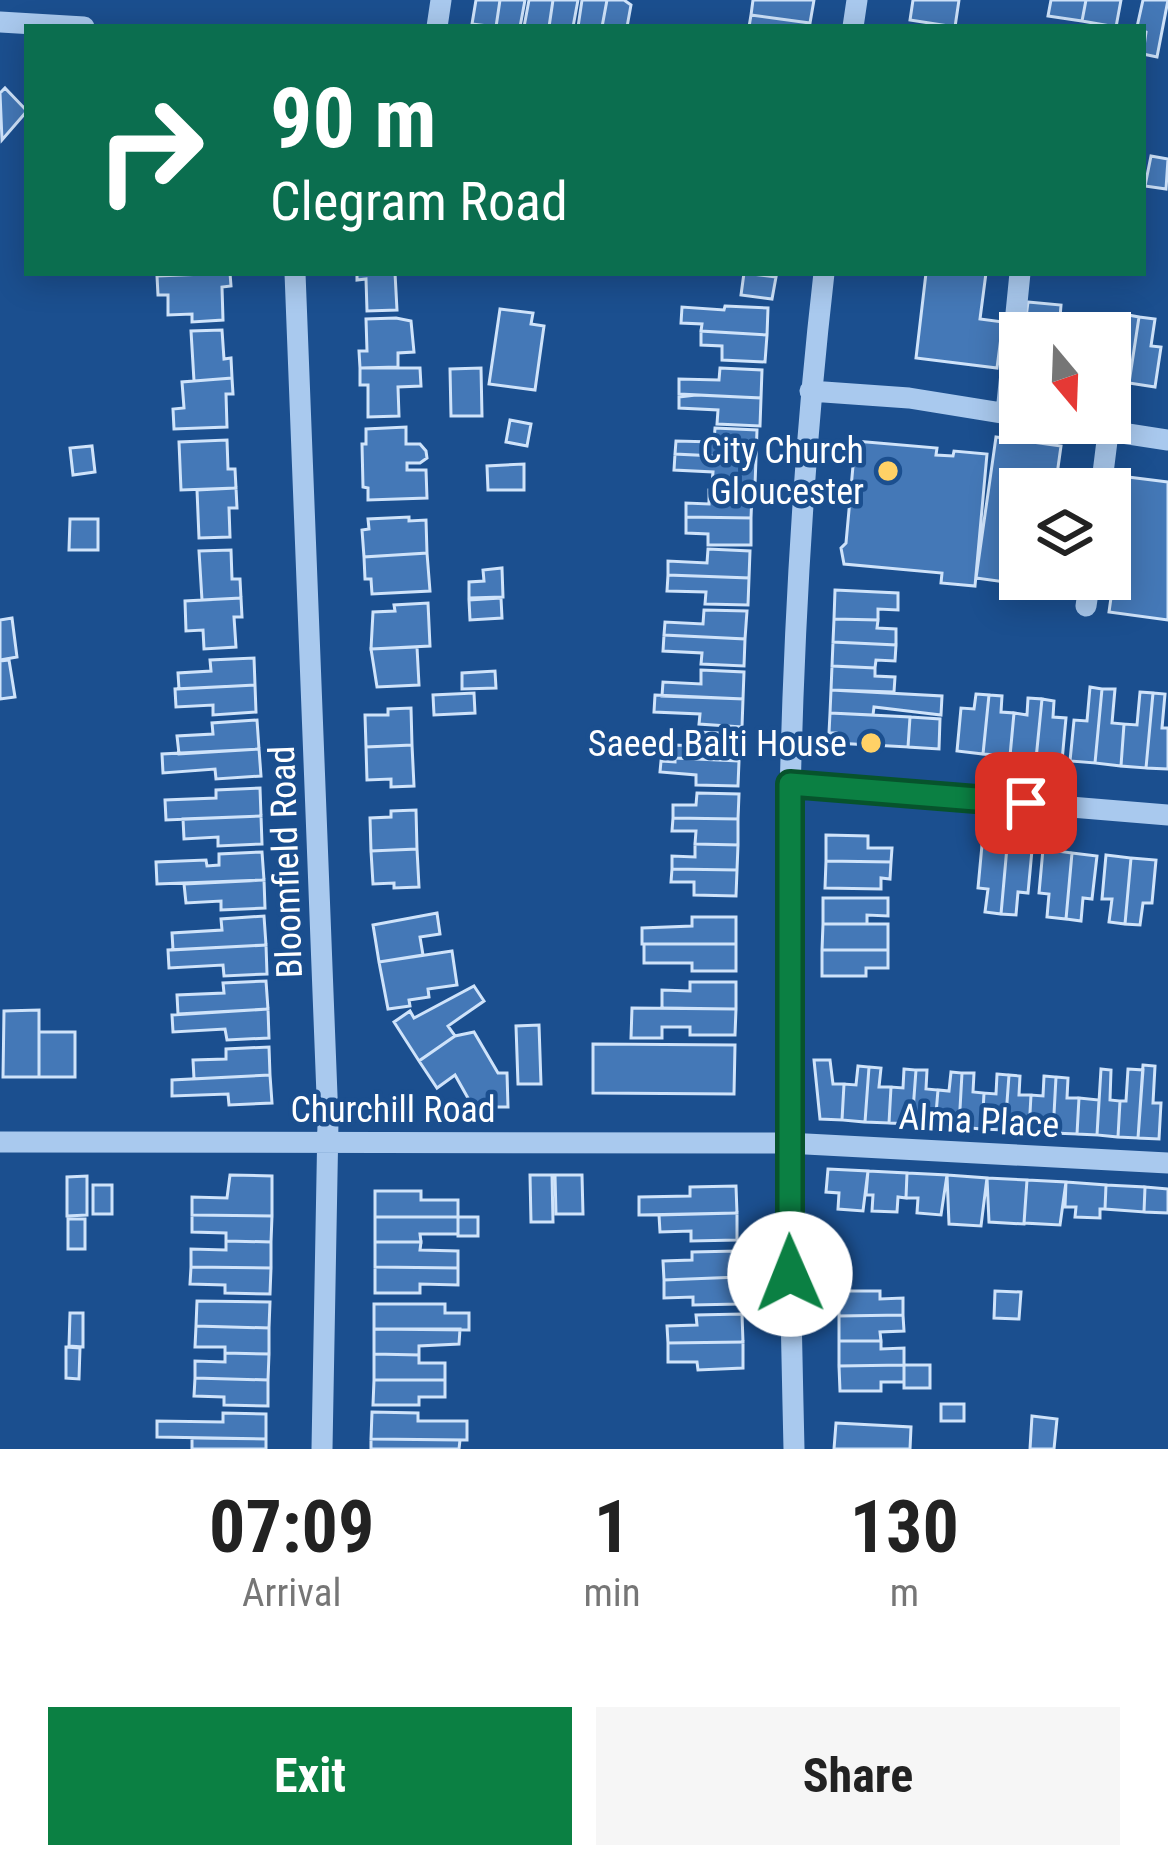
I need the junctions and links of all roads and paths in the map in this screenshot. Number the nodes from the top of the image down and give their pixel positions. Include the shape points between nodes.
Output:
1 (0, 22) edge
2 (34, 24) edge
3 (295, 276) edge
4 (824, 276) edge
5 (1020, 276) edge
6 (1018, 312) edge
7 (810, 391) junction
8 (999, 412) edge
9 (1131, 436) edge
10 (1168, 440) edge
11 (1087, 600) edge
12 (1086, 606) dead end
13 (790, 784) junction
14 (1168, 815) edge
15 (328, 1141) junction
16 (0, 1142) edge
17 (787, 1143) junction
18 (1168, 1163) edge
19 (322, 1449) edge
20 (794, 1449) edge

1 - 2 street
3 - 15 street, Bloomfield Road
4 - 7 street
5 - 6 street
7 - 8 street
7 - 13 street
9 - 10 street
11 - 12 street
13 - 14 street
13 - 17 street
15 - 16 street, Churchill Road
15 - 17 street, Churchill Road
15 - 19 street, Bloomfield Road
17 - 18 street, Alma Place
17 - 20 street

